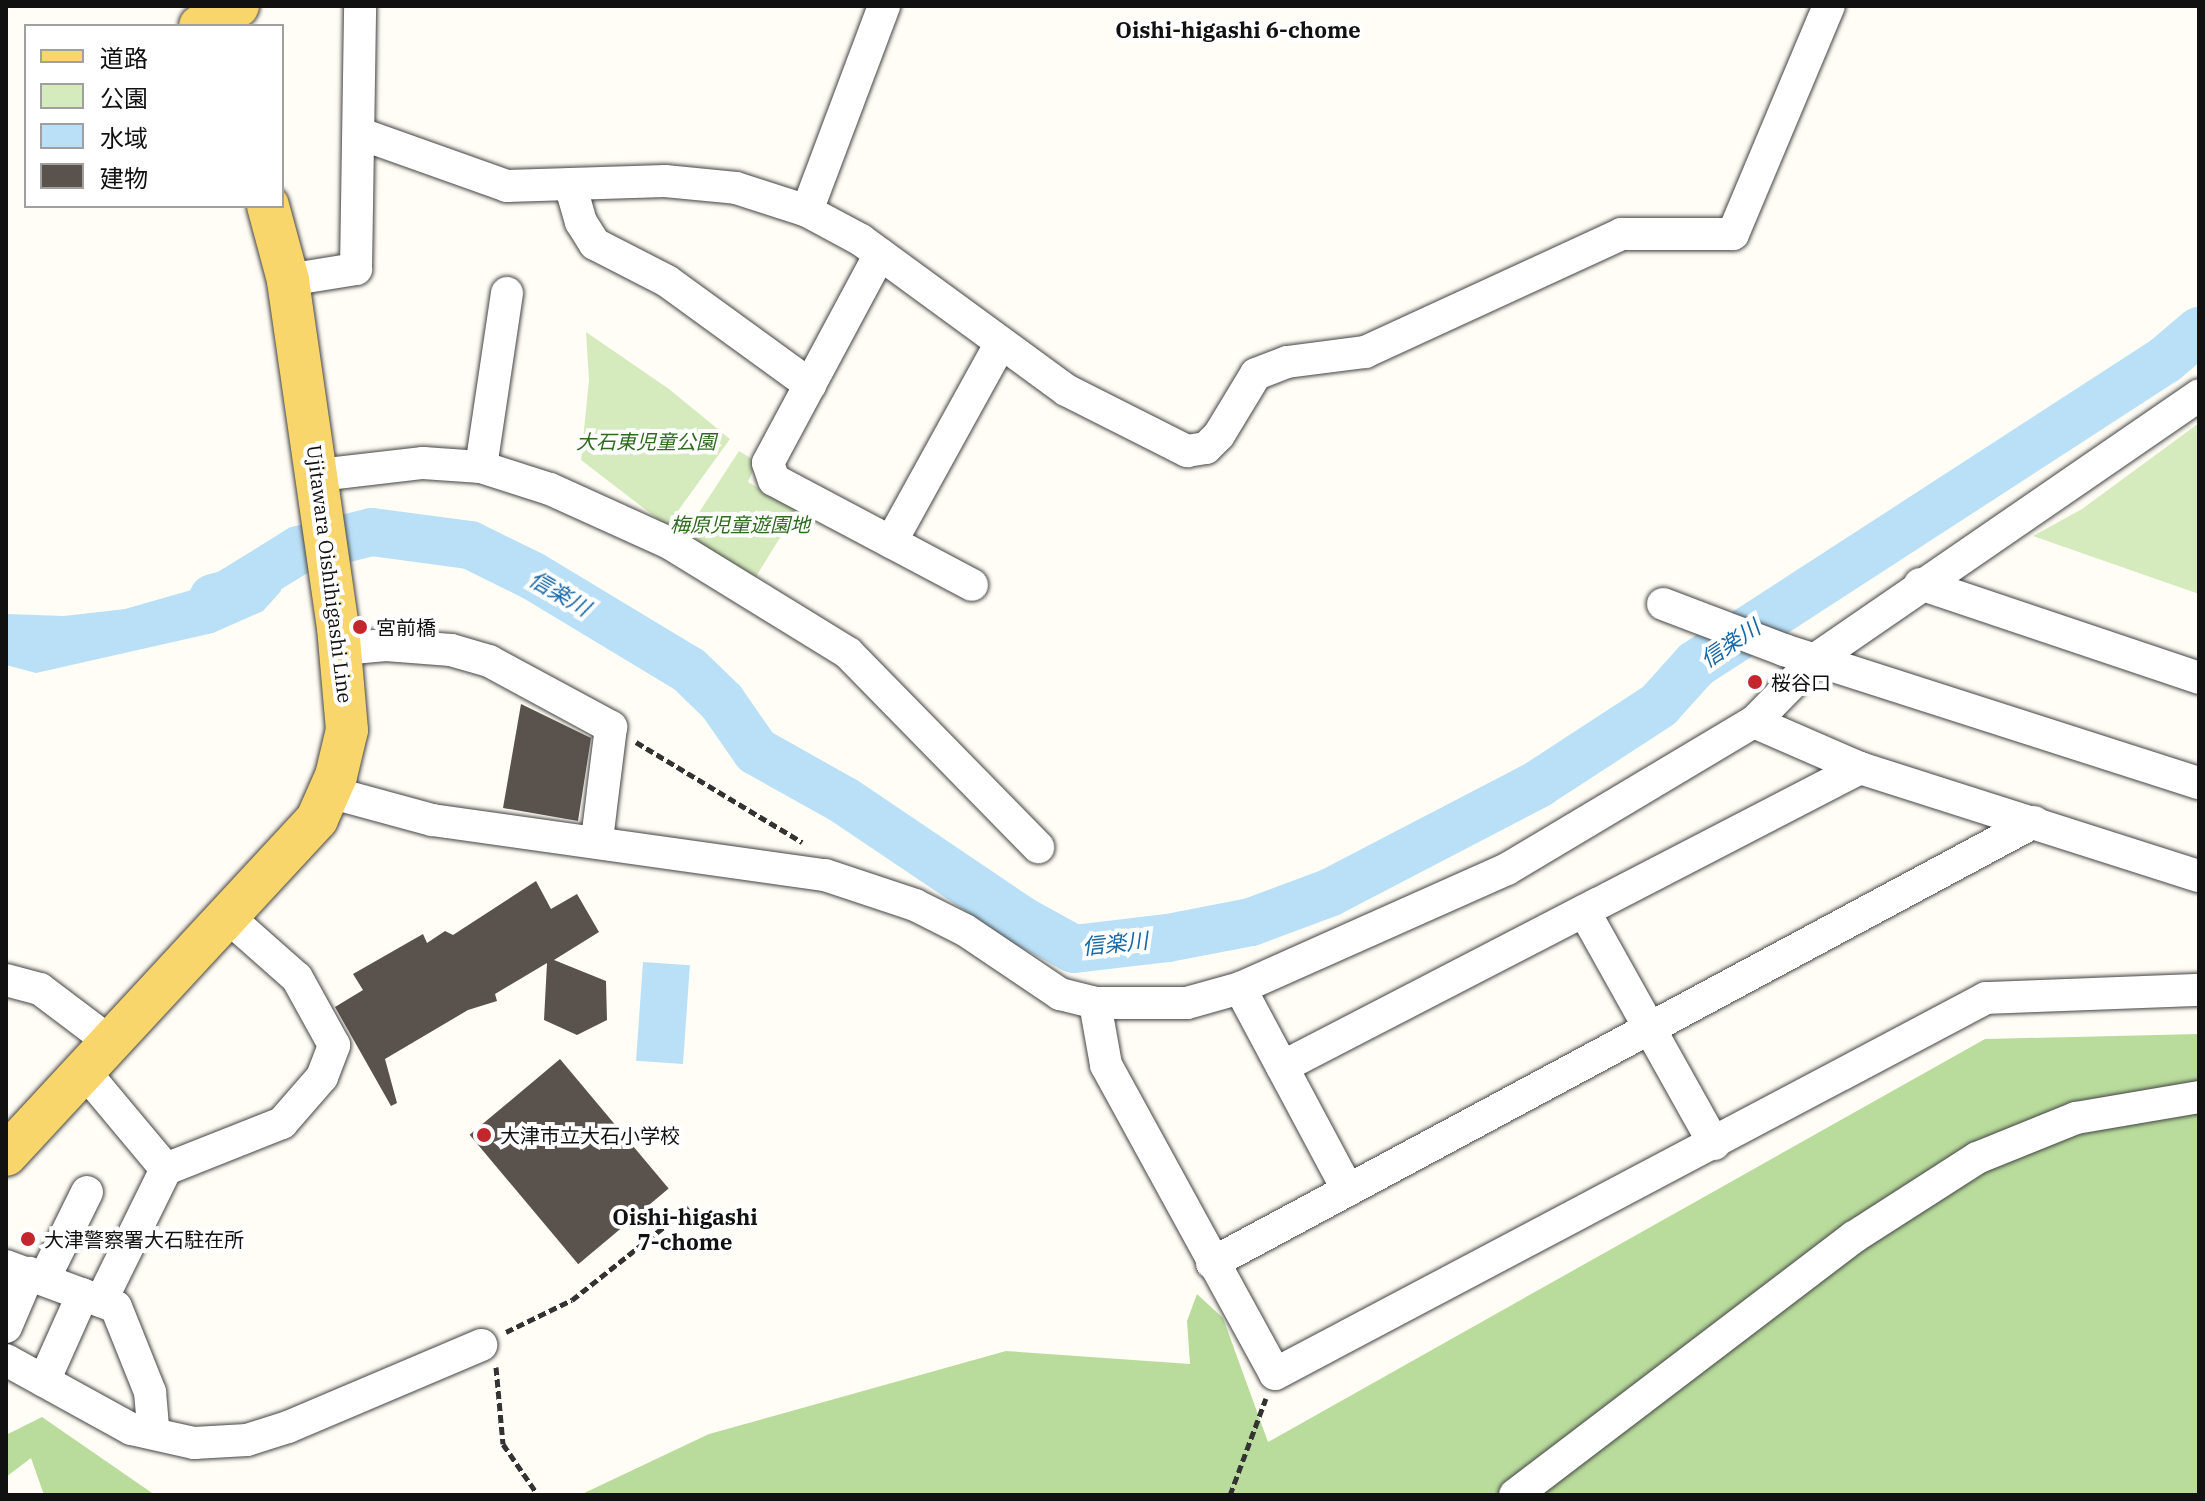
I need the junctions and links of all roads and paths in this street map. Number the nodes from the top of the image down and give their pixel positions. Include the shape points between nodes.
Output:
1 (179, 6) edge
2 (238, 6) edge
3 (360, 6) edge
4 (884, 6) edge
5 (1829, 6) edge
6 (197, 24) edge
7 (203, 24) edge
8 (361, 134) junction
9 (570, 184) junction
10 (269, 208) edge
11 (807, 211) junction
12 (880, 254) junction
13 (288, 280) junction
14 (507, 293) dead end
15 (1001, 343) junction
16 (810, 385) junction
17 (2199, 395) edge
18 (481, 467) junction
19 (320, 483) junction
20 (891, 542) junction
21 (1920, 584) junction
22 (972, 585) dead end
23 (1663, 604) dead end
24 (340, 638) junction
25 (1817, 658) junction
26 (2199, 678) edge
27 (1754, 722) junction
28 (611, 727) junction
29 (1860, 768) junction
30 (2199, 783) edge
31 (329, 792) junction
32 (2034, 822) junction
33 (597, 840) junction
34 (1038, 847) dead end
35 (825, 875) junction
36 (2199, 876) edge
37 (1584, 911) junction
38 (227, 916) junction
39 (6, 980) edge
40 (1240, 988) junction
41 (2199, 990) edge
42 (1095, 1003) junction
43 (1649, 1028) junction
44 (97, 1056) junction
45 (1282, 1067) junction
46 (2199, 1097) edge
47 (1714, 1144) junction
48 (6, 1155) edge
49 (166, 1169) junction
50 (1348, 1190) junction
51 (87, 1192) dead end
52 (689, 1207) dead end
53 (1212, 1263) junction
54 (26, 1273) edge
55 (92, 1298) junction
56 (6, 1327) edge
57 (481, 1345) junction
58 (6, 1360) edge
59 (1275, 1374) junction
60 (44, 1381) junction
61 (153, 1430) junction
62 (538, 1495) edge
63 (1230, 1495) edge
64 (1515, 1495) edge

1 - 6 main road
2 - 7 main road
3 - 8 street
4 - 11 street
5 - 15 street via 1733,234 1621,234 1365,352 1338,352 1276,366 1256,374 1206,448 1187,451 1066,390
8 - 9 street via 507,186
8 - 13 street via 356,269
9 - 11 street via 665,181 736,188
9 - 16 street via 581,222 595,244 667,281
10 - 13 main road, Ujitawara Oishihigashi Line
11 - 12 street
12 - 15 street
12 - 16 street
13 - 19 main road, Ujitawara Oishihigashi Line
14 - 18 street
15 - 20 street
16 - 20 street via 768,463 774,480
17 - 21 street
18 - 19 street via 423,463
18 - 34 street via 550,489 671,544 848,653
19 - 24 main road, Ujitawara Oishihigashi Line
20 - 22 street
21 - 25 street
21 - 26 street
23 - 25 street
24 - 28 street via 476,657
24 - 31 main road, Ujitawara Oishihigashi Line via 347,730
25 - 27 street
25 - 30 street
27 - 29 street
27 - 40 street via 1507,869
28 - 33 street
28 - 35 path via 805,844
29 - 32 street
29 - 37 street
31 - 33 street via 432,820
31 - 38 main road, Ujitawara Oishihigashi Line via 317,819
32 - 36 street
32 - 43 street
33 - 35 street
35 - 42 street via 915,905 965,930 1060,994
37 - 43 street
37 - 45 street
38 - 44 main road, Ujitawara Oishihigashi Line
38 - 49 street via 297,978 334,1045 322,1077 282,1123
39 - 44 street via 40,989
40 - 42 street via 1187,1003
40 - 45 street
41 - 47 street via 1986,998
42 - 53 street via 1106,1065
43 - 47 street
43 - 50 street
44 - 48 main road, Ujitawara Oishihigashi Line
44 - 49 street
45 - 50 street
46 - 64 street via 2076,1118 1977,1158 1854,1237
47 - 59 street
49 - 55 street
50 - 53 street
51 - 54 street
52 - 57 path via 572,1300
53 - 59 street
54 - 55 street
54 - 56 street
55 - 60 street
55 - 61 street via 116,1307 150,1392
57 - 61 street via 247,1440 194,1443
57 - 62 path via 495,1355 503,1444
58 - 60 street
59 - 63 path
60 - 61 street via 131,1429

